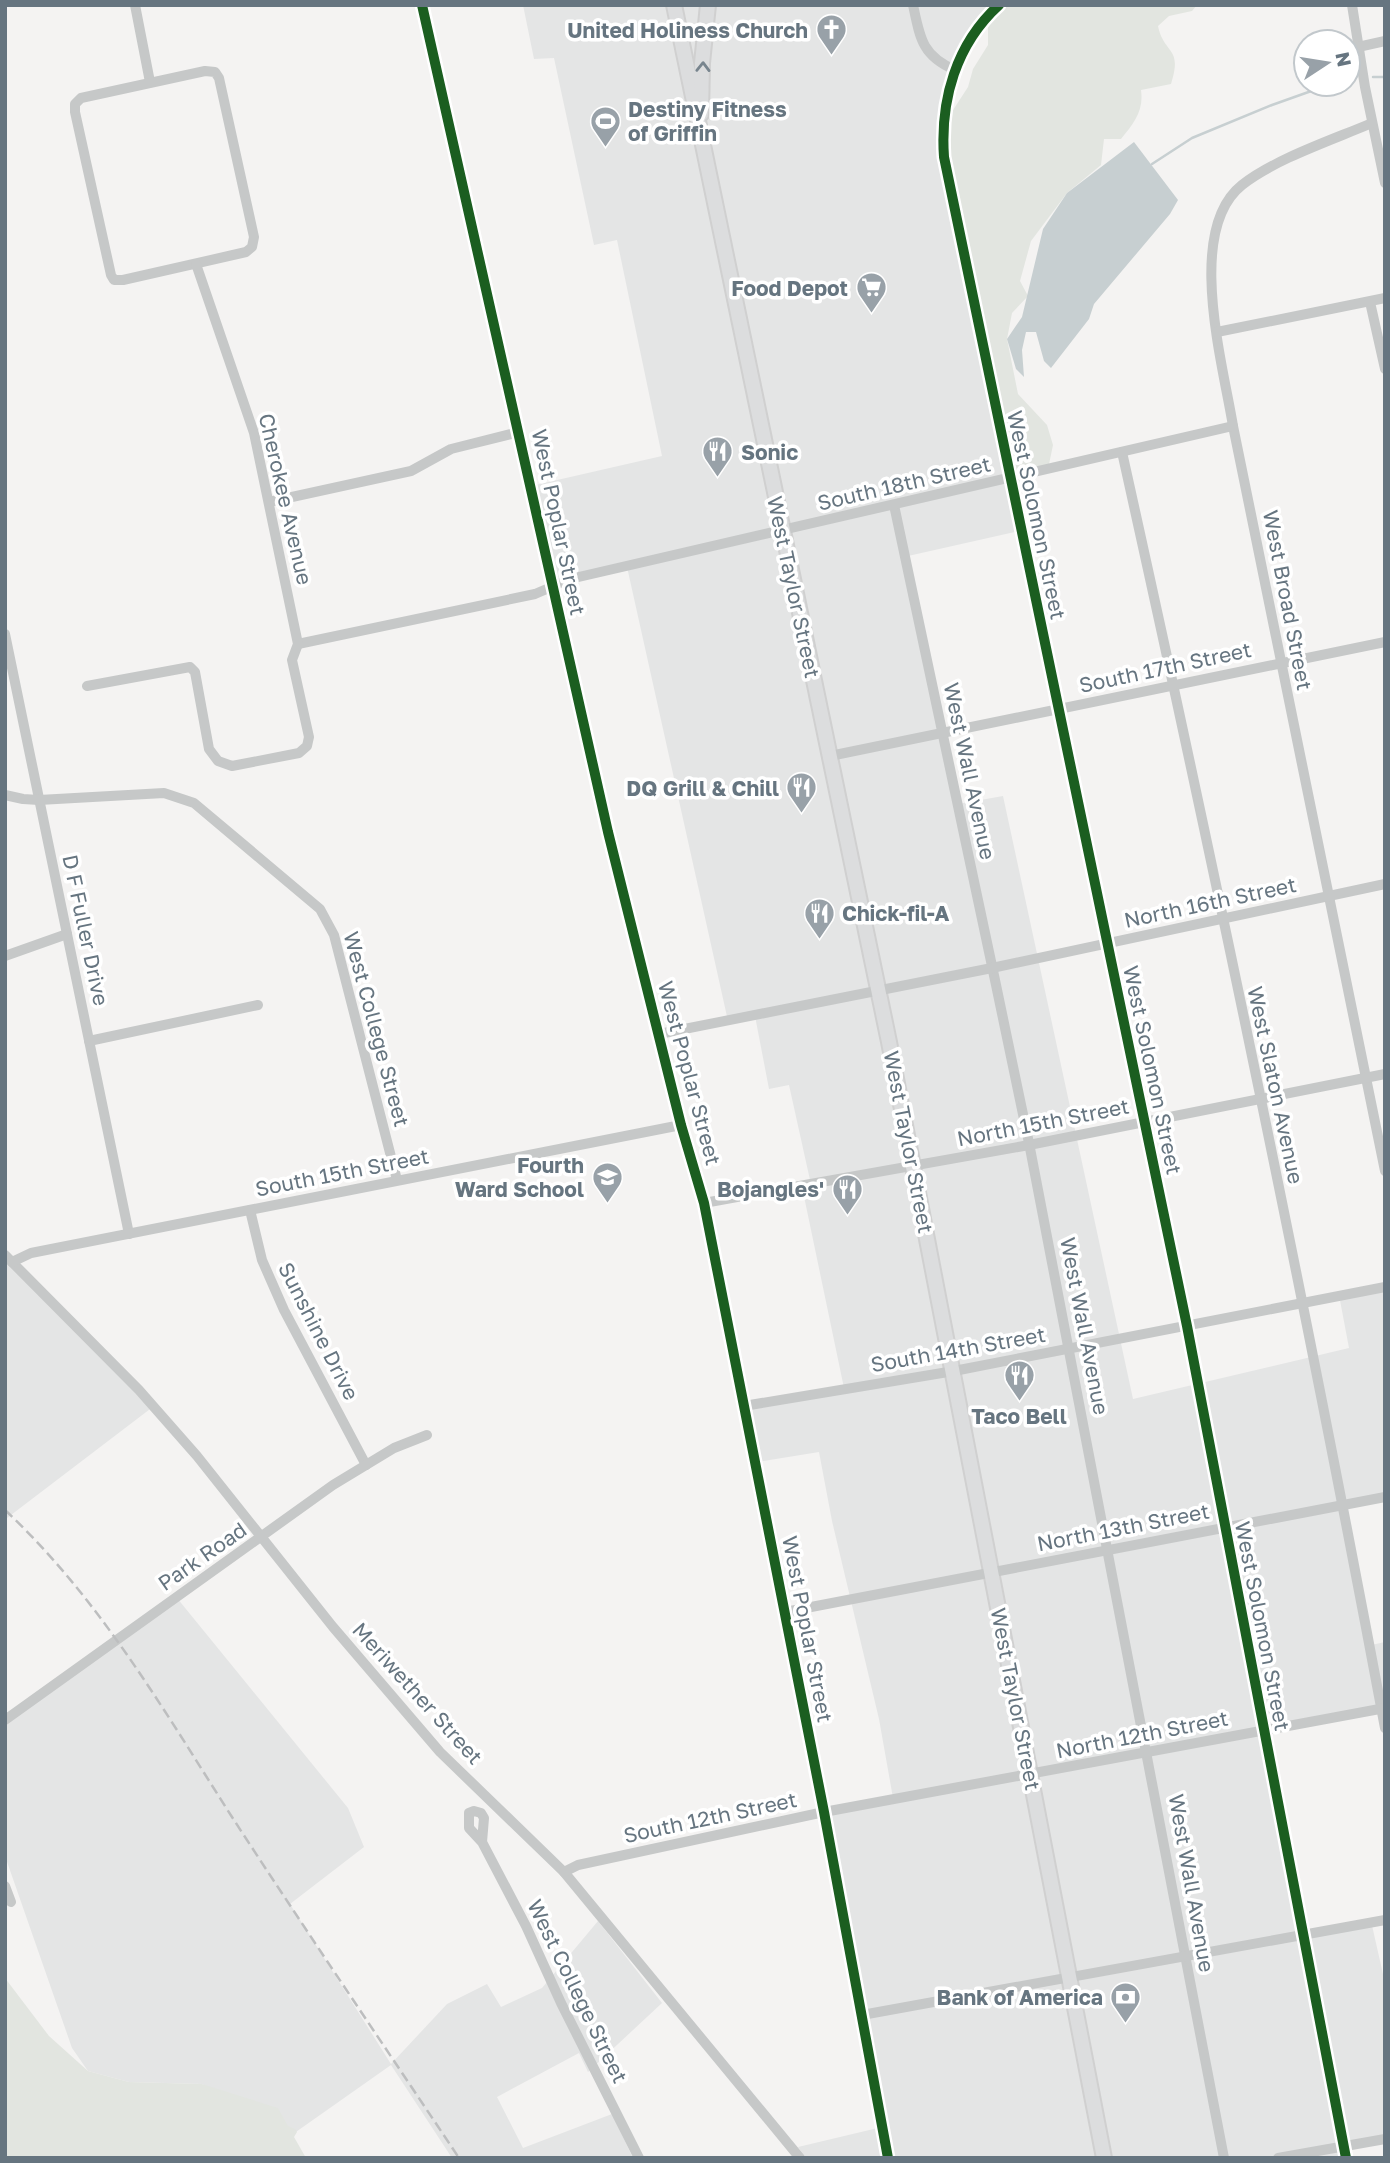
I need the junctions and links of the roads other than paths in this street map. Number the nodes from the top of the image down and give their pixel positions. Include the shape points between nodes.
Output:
1 (135, 5) edge
2 (422, 5) edge
3 (674, 5) edge
4 (708, 5) edge
5 (913, 5) edge
6 (999, 5) edge
7 (1352, 5) edge
8 (1355, 28) edge
9 (1385, 41) edge
10 (1362, 46) edge
11 (1362, 69) edge
12 (954, 70) junction
13 (150, 82) junction
14 (1372, 123) junction
15 (699, 129) junction
16 (1385, 183) edge
17 (196, 264) junction
18 (1385, 298) edge
19 (1370, 302) junction
20 (1217, 332) junction
21 (1385, 369) edge
22 (1233, 426) junction
23 (519, 432) junction
24 (1122, 452) junction
25 (1010, 477) junction
26 (269, 502) junction
27 (894, 505) junction
28 (782, 532) junction
29 (553, 587) junction
30 (5, 634) edge
31 (1385, 642) edge
32 (298, 644) junction
33 (1281, 663) junction
34 (1174, 685) junction
35 (88, 686) dead end
36 (1058, 709) junction
37 (942, 733) junction
38 (830, 756) junction
39 (5, 795) edge
40 (39, 800) junction
41 (1385, 884) edge
42 (1330, 896) junction
43 (1223, 919) junction
44 (67, 934) junction
45 (1107, 944) junction
46 (5, 956) edge
47 (992, 968) junction
48 (879, 991) junction
49 (258, 1005) dead end
50 (659, 1034) junction
51 (89, 1041) junction
52 (1385, 1074) edge
53 (1366, 1078) junction
54 (1259, 1099) junction
55 (1144, 1122) junction
56 (681, 1125) junction
57 (1029, 1145) junction
58 (914, 1165) junction
59 (1385, 1171) edge
60 (397, 1180) junction
61 (704, 1203) junction
62 (250, 1210) junction
63 (129, 1234) junction
64 (9, 1259) edge
65 (1385, 1287) edge
66 (1301, 1304) junction
67 (1186, 1326) junction
68 (1070, 1349) junction
69 (954, 1371) junction
70 (744, 1406) junction
71 (427, 1435) dead end
72 (366, 1465) junction
73 (1385, 1497) edge
74 (1342, 1505) junction
75 (1224, 1528) junction
76 (262, 1537) junction
77 (1109, 1550) junction
78 (992, 1572) junction
79 (785, 1612) junction
80 (1383, 1708) edge
81 (7, 1716) edge
82 (1385, 1728) edge
83 (1263, 1731) junction
84 (1149, 1752) junction
85 (1031, 1774) junction
86 (824, 1812) junction
87 (482, 1842) dead end
88 (564, 1872) junction
89 (5, 1886) edge
90 (11, 1902) dead end
91 (1385, 1920) edge
92 (1302, 1935) junction
93 (1186, 1956) junction
94 (1070, 1978) junction
95 (862, 2015) junction
96 (1385, 2139) edge
97 (1345, 2152) edge
98 (639, 2158) edge
99 (800, 2158) edge
100 (888, 2158) edge
101 (1104, 2158) edge
102 (1224, 2158) edge
103 (1278, 2158) edge

1 - 13 street
2 - 23 street, West Poplar Street
3 - 15 main road, West Taylor Street
15 -> 4 main road
5 - 12 street via 922,42 936,62
6 - 12 street, West Solomon Street via 972,36
7 - 8 street
9 - 10 street
11 - 14 street
12 - 25 street, West Solomon Street via 942,127 944,157
13 - 17 street via 205,71 215,72 219,78 254,237 246,252
13 - 17 street via 81,97 75,104 111,275 123,280
14 - 16 street
14 - 20 street, West Broad Street via 1280,163 1241,186 1221,209 1209,260
15 - 28 main road, West Taylor Street
17 - 26 street, Cherokee Avenue via 254,433
18 - 19 street
19 - 20 street
19 - 21 street
20 - 22 street, West Broad Street
22 - 24 street, South 18th Street
22 - 33 street, West Broad Street
23 - 26 street via 451,449 411,471
23 - 29 street, West Poplar Street
24 - 25 street, South 18th Street
24 - 34 street, West Slaton Avenue
25 - 27 street, South 18th Street
25 - 36 street, West Solomon Street
26 - 32 street, Cherokee Avenue
27 - 28 street, South 18th Street
27 - 37 street, West Wall Avenue
28 - 29 street, South 18th Street via 570,579
28 - 38 main road, West Taylor Street
29 - 32 street, South 18th Street
29 - 50 street, West Poplar Street
30 - 40 street, D F Fuller Drive
31 - 33 street, South 17th Street
32 - 35 street, Cherokee Avenue via 292,660 309,737 299,753 232,766 218,761 209,749 195,672 190,667
33 - 34 street, South 17th Street
33 - 42 street, West Broad Street
34 - 36 street, South 17th Street
34 - 43 street, West Slaton Avenue
36 - 37 street, South 17th Street
36 - 45 street, West Solomon Street
37 - 38 street, South 17th Street
37 - 47 street, West Wall Avenue
38 - 48 main road, West Taylor Street
39 - 40 street, West College Street
40 - 44 street, D F Fuller Drive
40 - 60 street, West College Street via 164,793 194,803 320,909 334,935
41 - 42 street, North 16th Street
42 - 43 street, North 16th Street
42 - 53 street, West Broad Street
43 - 45 street, North 16th Street
43 - 54 street, West Slaton Avenue
44 - 46 street
44 - 51 street, D F Fuller Drive
45 - 47 street, North 16th Street
45 - 55 street, West Solomon Street
47 - 48 street, North 16th Street
47 - 57 street, West Wall Avenue
48 - 50 street, North 16th Street
48 - 58 main road, West Taylor Street
49 - 51 street
50 - 56 street, West Poplar Street
51 - 63 street, D F Fuller Drive
52 - 53 street, North 15th Street
53 - 54 street, North 15th Street
53 - 59 street, West Broad Street
54 - 55 street, North 15th Street
54 - 66 street, West Slaton Avenue
55 - 57 street, North 15th Street
55 - 67 street, West Solomon Street
56 - 60 street, South 15th Street
56 - 61 street, West Poplar Street
57 - 58 street, North 15th Street
57 - 68 street, West Wall Avenue
58 - 61 street
58 - 69 main road, West Taylor Street
60 - 62 street, South 15th Street
61 - 70 street, West Poplar Street
62 - 63 street, South 15th Street
62 - 72 street, Sunshine Drive via 262,1259 280,1302
63 - 64 street, South 15th Street
64 - 76 street, Meriwether Street via 139,1390
65 - 66 street, South 14th Street
66 - 67 street, South 14th Street
66 - 74 street, West Slaton Avenue
67 - 68 street, South 14th Street
67 - 75 street, West Solomon Street
68 - 69 street, South 14th Street
68 - 77 street, West Wall Avenue
69 - 70 street, South 14th Street
69 - 78 main road, West Taylor Street
70 - 79 street, West Poplar Street
71 - 72 street, Park Road
72 - 76 street, Park Road
73 - 74 street, North 13th Street
74 - 75 street, North 13th Street
74 - 80 street, West Slaton Avenue
75 - 77 street, North 13th Street
75 - 83 street, West Solomon Street
76 - 81 street, Park Road
76 - 88 street, Meriwether Street via 440,1752
77 - 78 street, North 13th Street
77 - 84 street, West Wall Avenue
78 - 79 street, North 13th Street
78 - 85 main road, West Taylor Street
79 - 86 street, West Poplar Street
80 - 82 street, West Slaton Avenue
80 - 83 street, North 12th Street
83 - 84 street, North 12th Street
83 - 92 street, West Solomon Street
84 - 85 street, North 12th Street
84 - 93 street, West Wall Avenue
85 - 86 street, South 12th Street
85 - 94 main road, West Taylor Street
86 - 88 street, South 12th Street via 578,1865
86 - 95 street, West Poplar Street
87 - 98 street, West College Street
88 - 99 street, Meriwether Street
89 - 90 street
91 - 92 street
92 - 93 street
92 - 97 street, West Solomon Street
93 - 94 street
93 - 102 street, West Wall Avenue
94 - 95 street
94 - 101 main road, West Taylor Street
95 - 100 street, West Poplar Street
96 - 97 street
97 - 103 street

